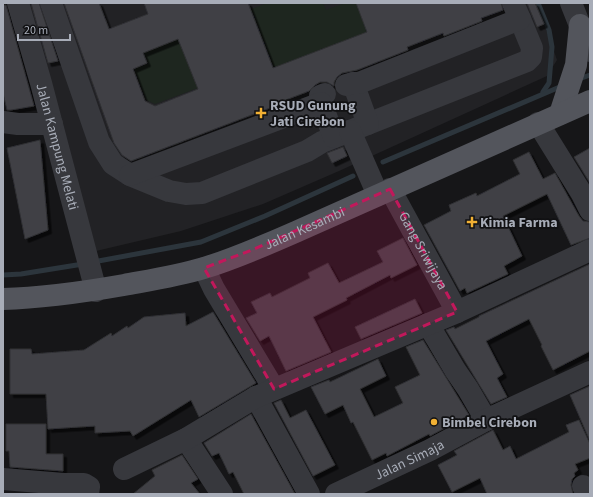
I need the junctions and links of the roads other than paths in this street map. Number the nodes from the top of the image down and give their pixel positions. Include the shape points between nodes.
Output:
1 (18, 3) edge
2 (51, 3) edge
3 (516, 11) edge
4 (579, 12) edge
5 (590, 51) edge
6 (590, 101) edge
7 (563, 106) junction
8 (3, 122) edge
9 (52, 124) junction
10 (538, 124) junction
11 (349, 131) junction
12 (130, 175) junction
13 (372, 175) junction
14 (590, 210) edge
15 (590, 250) edge
16 (204, 268) junction
17 (96, 290) junction
18 (3, 299) edge
19 (458, 312) junction
20 (428, 324) junction
21 (590, 372) edge
22 (265, 393) junction
23 (486, 420) junction
24 (186, 439) junction
25 (124, 469) dead end
26 (3, 479) edge
27 (366, 488) edge
28 (88, 494) edge
29 (222, 494) edge
30 (309, 494) edge
31 (336, 494) edge

1 - 9 street, Jalan Kampung Melati
2 - 12 street via 99,142 113,164
3 - 11 street via 359,84 349,84
3 - 11 street via 532,48 531,57 527,61
4 - 5 street
4 - 7 main road via 576,65
6 - 7 main road, Jalan Kesambi
7 - 10 main road, Jalan Kesambi
8 - 9 street
9 - 17 street, Jalan Kampung Melati
10 - 13 main road, Jalan Kesambi
10 - 14 street
11 - 12 street via 307,151 202,193 169,191
11 - 12 street via 323,98
11 - 13 street, Gang Sriwijaya
13 - 16 main road, Jalan Kesambi via 252,250
13 - 19 street, Gang Sriwijaya
15 - 19 street
16 - 17 main road, Jalan Kesambi via 165,278
16 - 22 street
17 - 18 main road, Jalan Kesambi
19 - 20 street
20 - 22 street
20 - 23 street
21 - 23 street, Jalan Simaja
22 - 24 street
22 - 30 street
23 - 27 street, Jalan Simaja
24 - 25 street
24 - 29 street
26 - 28 street via 84,484 89,487
27 - 31 street, Jalan Simaja

